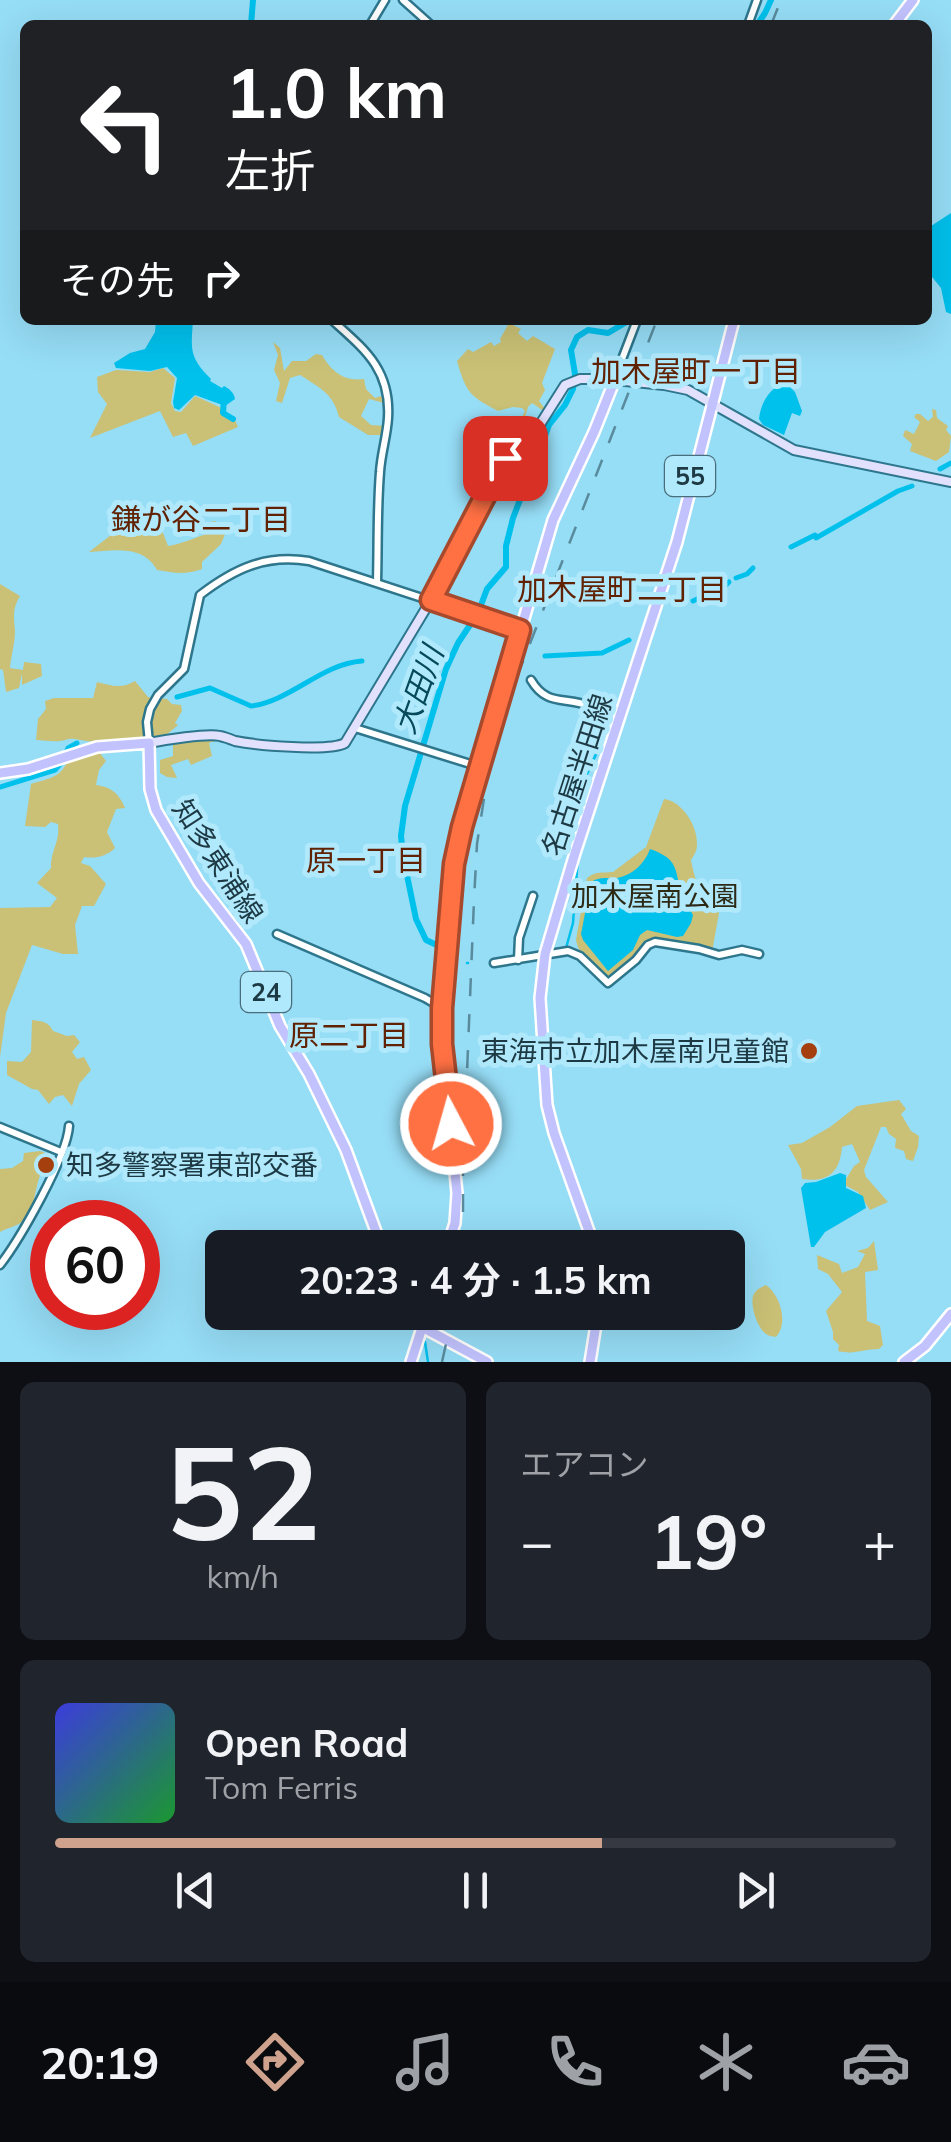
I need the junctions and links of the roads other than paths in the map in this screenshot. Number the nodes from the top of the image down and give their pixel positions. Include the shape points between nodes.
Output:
1 (404, 0) edge
2 (910, 0) edge
3 (425, 20) edge
4 (895, 20) edge
5 (338, 325) edge
6 (636, 325) edge
7 (731, 325) edge
8 (614, 382) junction
9 (711, 403) junction
10 (951, 482) edge
11 (376, 583) junction
12 (431, 600) junction
13 (520, 630) junction
14 (531, 680) dead end
15 (589, 706) dead end
16 (356, 728) junction
17 (150, 743) junction
18 (480, 767) junction
19 (0, 773) edge
20 (532, 896) dead end
21 (276, 934) dead end
22 (758, 954) dead end
23 (542, 955) junction
24 (518, 960) junction
25 (494, 963) dead end
26 (442, 1008) junction
27 (69, 1126) dead end
28 (0, 1127) edge
29 (61, 1152) junction
30 (375, 1230) edge
31 (453, 1230) edge
32 (585, 1230) edge
33 (0, 1265) edge
34 (951, 1314) edge
35 (421, 1330) edge
36 (427, 1330) edge
37 (598, 1330) edge
38 (412, 1362) edge
39 (486, 1362) edge
40 (593, 1362) edge
41 (904, 1362) edge

1 - 3 street
2 - 4 main road
5 - 11 street via 371,356 386,390
6 - 8 street
7 - 9 main road, 名古屋半田線 / 55
8 - 9 main road via 680,387
8 - 12 main road via 575,381 561,390 538,426 505,458
8 - 13 main road via 554,520
9 - 10 main road via 794,450
9 - 23 main road, 名古屋半田線 / 55
11 - 12 street
11 - 17 street via 283,558 253,564 209,588 196,604 184,669 150,709
12 - 13 street
12 - 16 main road
13 - 18 main road
14 - 15 street via 547,698
16 - 17 main road via 332,748 217,735
16 - 18 street
17 - 19 main road via 95,748
17 - 30 main road, 知多東浦線 / 24 via 156,810 246,944 280,1026 346,1150
18 - 26 main road via 454,864
20 - 24 street
21 - 26 street
22 - 23 street via 719,956 655,942 608,983 573,952
23 - 24 street
23 - 32 main road, 名古屋半田線 / 55 via 534,1000 541,1100
24 - 25 street
26 - 31 main road via 458,1194
27 - 29 street
28 - 29 street
29 - 33 street
34 - 41 main road
35 - 38 main road
36 - 39 main road
37 - 40 main road

